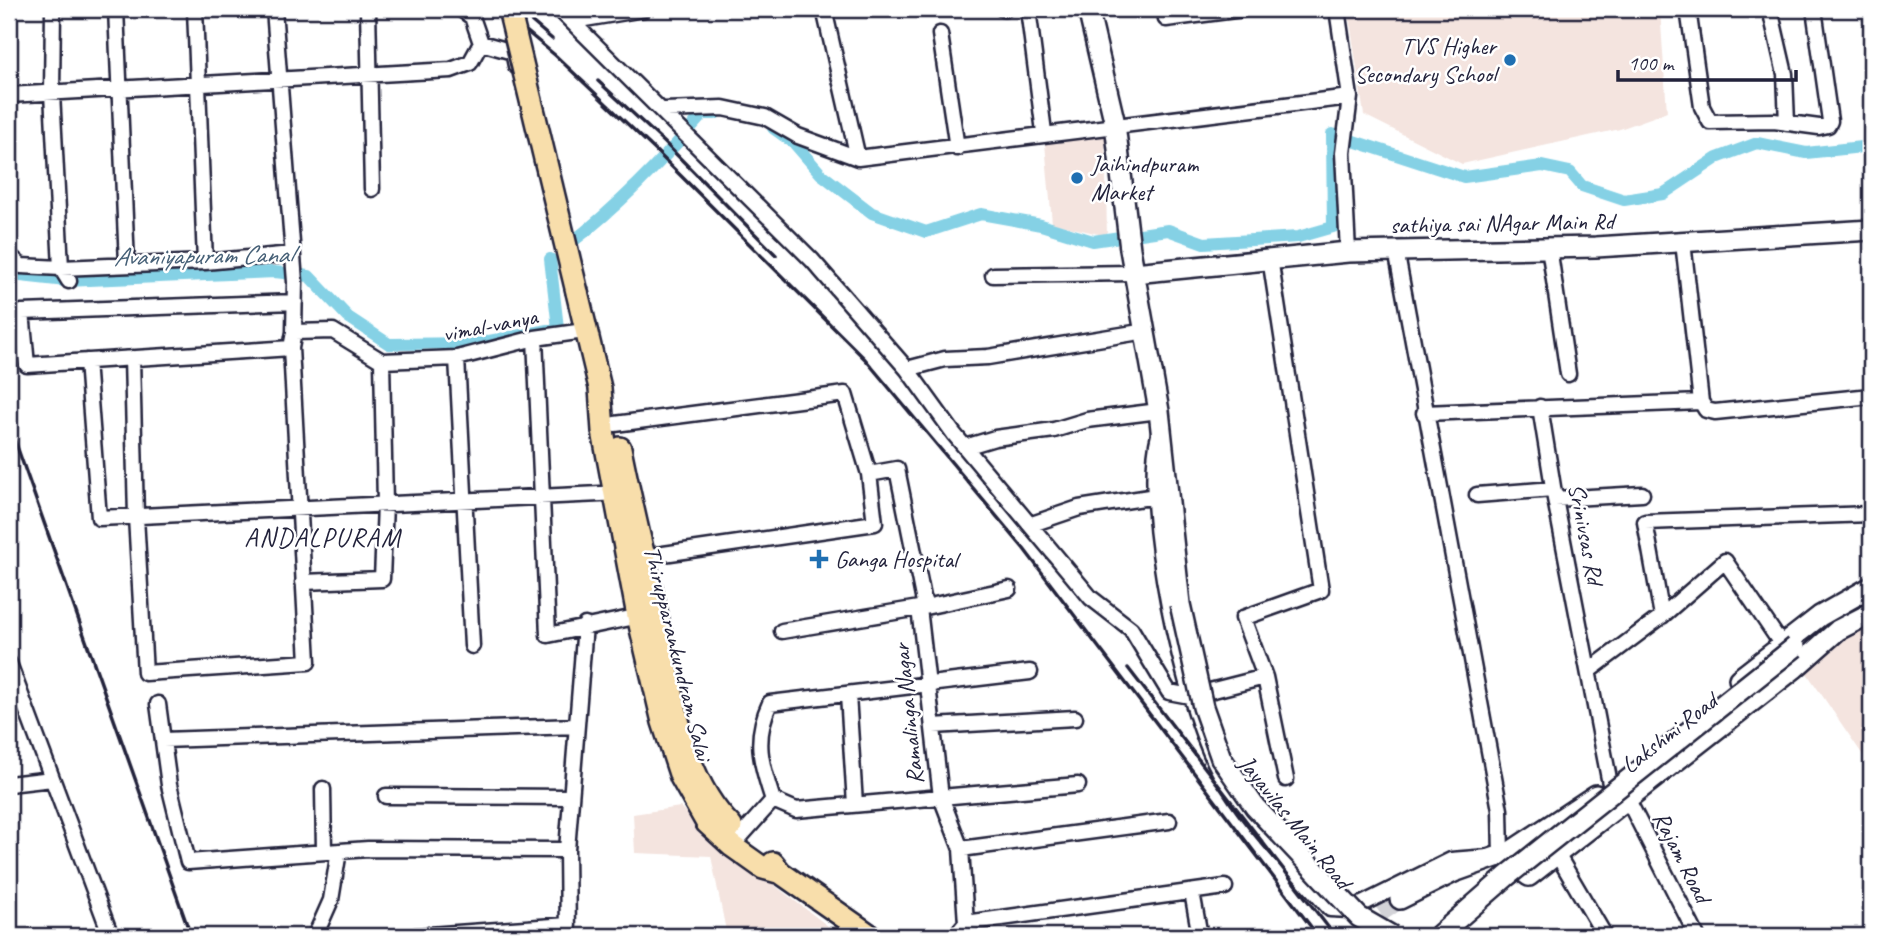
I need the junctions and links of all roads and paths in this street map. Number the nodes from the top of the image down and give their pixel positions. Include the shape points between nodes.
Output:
1 (53, 9) edge
2 (116, 9) edge
3 (195, 9) edge
4 (275, 9) edge
5 (368, 9) edge
6 (461, 9) edge
7 (509, 9) edge
8 (559, 9) edge
9 (644, 9) edge
10 (824, 9) edge
11 (1028, 9) edge
12 (1088, 9) edge
13 (1165, 9) edge
14 (1243, 9) edge
15 (1337, 9) edge
16 (1688, 9) edge
17 (1770, 9) edge
18 (1814, 9) edge
19 (573, 21) junction
20 (940, 34) dead end
21 (481, 43) junction
22 (367, 76) junction
23 (278, 82) junction
24 (198, 85) junction
25 (119, 88) junction
26 (52, 93) junction
27 (9, 96) edge
28 (1350, 97) junction
29 (664, 110) junction
30 (1787, 123) junction
31 (1115, 124) junction
32 (1044, 132) junction
33 (957, 148) junction
34 (858, 158) junction
35 (372, 188) dead end
36 (1871, 230) edge
37 (1683, 242) junction
38 (1549, 247) junction
39 (1396, 250) junction
40 (1348, 252) junction
41 (9, 255) edge
42 (1269, 258) junction
43 (292, 260) junction
44 (205, 262) junction
45 (127, 264) junction
46 (1134, 273) junction
47 (65, 274) junction
48 (993, 275) dead end
49 (295, 302) junction
50 (1146, 331) junction
51 (294, 332) junction
52 (577, 332) junction
53 (535, 338) junction
54 (291, 348) junction
55 (132, 358) junction
56 (457, 358) junction
57 (86, 361) junction
58 (382, 361) junction
59 (907, 369) junction
60 (1568, 374) dead end
61 (1871, 397) edge
62 (1701, 402) junction
63 (1540, 407) junction
64 (1424, 413) junction
65 (1160, 420) junction
66 (609, 428) junction
67 (965, 447) junction
68 (869, 474) junction
69 (621, 493) junction
70 (1554, 494) junction
71 (1642, 494) dead end
72 (1476, 495) dead end
73 (540, 496) junction
74 (1156, 496) junction
75 (467, 500) junction
76 (386, 504) junction
77 (299, 508) junction
78 (1871, 514) edge
79 (136, 517) junction
80 (1032, 524) junction
81 (643, 557) junction
82 (303, 582) junction
83 (1871, 587) edge
84 (1009, 589) dead end
85 (1871, 598) edge
86 (922, 607) junction
87 (1871, 613) edge
88 (648, 614) junction
89 (1662, 616) junction
90 (585, 625) junction
91 (782, 631) dead end
92 (472, 646) dead end
93 (1789, 646) junction
94 (9, 663) edge
95 (1590, 670) junction
96 (1030, 672) dead end
97 (1265, 677) junction
98 (928, 684) junction
99 (848, 695) junction
100 (1189, 696) junction
101 (158, 704) dead end
102 (1075, 718) dead end
103 (577, 726) junction
104 (933, 726) junction
105 (163, 740) junction
106 (52, 779) junction
107 (1286, 779) dead end
108 (9, 784) edge
109 (1610, 784) junction
110 (1078, 785) dead end
111 (323, 789) dead end
112 (386, 796) dead end
113 (571, 797) junction
114 (941, 797) junction
115 (1627, 798) junction
116 (773, 800) junction
117 (855, 804) junction
118 (1169, 821) dead end
119 (737, 841) junction
120 (961, 849) junction
121 (567, 850) junction
122 (339, 851) junction
123 (324, 852) junction
124 (1557, 854) junction
125 (1501, 856) junction
126 (1225, 887) dead end
127 (1192, 892) junction
128 (1400, 899) tunnel mouth
129 (966, 923) junction
130 (568, 931) edge
131 (111, 936) edge
132 (315, 936) edge
133 (415, 936) edge
134 (871, 936) edge
135 (955, 936) edge
136 (1200, 936) edge
137 (1392, 936) edge
138 (1438, 936) edge
139 (1605, 936) edge
140 (1697, 936) edge

1 - 26 street
2 - 25 street
3 - 24 street
4 - 23 street
5 - 22 street
6 - 21 street via 472,17
7 - 66 main road, Thirupparankundram Salai, bridge
8 - 19 street
9 - 19 street
10 - 34 street
11 - 32 street
12 - 31 street, Jayavilas Main Road
13 - 14 street via 1166,19
15 - 28 street
16 - 30 street via 1705,117 1718,123
17 - 30 street via 1785,74
18 - 30 street via 1830,121 1819,127
19 - 29 street
20 - 33 street
21 - 22 street via 470,63 451,70
21 - 52 street via 513,52
22 - 23 street
22 - 35 street
23 - 24 street
23 - 43 street
24 - 25 street
24 - 44 street
25 - 26 street
25 - 45 street
26 - 27 street
26 - 47 street
28 - 31 street
28 - 40 street via 1343,153
29 - 34 street via 723,108 765,117 800,137
29 - 59 street via 812,260
31 - 32 street
31 - 46 street, Jayavilas Main Road
32 - 33 street
33 - 34 street
36 - 37 street, sathiya sai NAgar Main Rd
37 - 38 street, sathiya sai NAgar Main Rd
37 - 62 street
38 - 39 street, sathiya sai NAgar Main Rd
38 - 60 street
39 - 40 street, sathiya sai NAgar Main Rd
39 - 64 street
40 - 42 street, sathiya sai NAgar Main Rd
41 - 47 street via 21,266
42 - 46 street, sathiya sai NAgar Main Rd
42 - 97 street via 1321,590 1243,618
43 - 44 street
43 - 49 street
44 - 45 street
45 - 47 street
46 - 48 street
46 - 50 street, Jayavilas Main Road
49 - 51 street
49 - 57 street via 22,312 27,365
50 - 59 street via 988,357 945,359
50 - 65 street, Jayavilas Main Road
51 - 54 street
51 - 58 street via 333,331
52 - 53 street, vimal-vanya
52 - 66 street via 597,425
53 - 56 street, vimal-vanya
53 - 73 street
54 - 55 street
54 - 77 street
55 - 57 street
55 - 79 street
56 - 58 street, vimal-vanya
56 - 75 street
57 - 79 street via 99,518
58 - 76 street
59 - 67 street
61 - 62 street via 1715,412 1706,410
62 - 63 street
63 - 64 street
63 - 70 street, Srinivsas Rd
64 - 125 street via 1500,810
65 - 67 street via 1087,419
65 - 74 street, Jayavilas Main Road via 1153,459
65 - 137 street, Jayavilas Main Road, bridge via 1180,604 1203,707 1221,758 1255,807 1359,917
66 - 68 street via 845,394
66 - 69 main road, Thirupparankundram Salai
67 - 80 street
68 - 81 street via 875,523
68 - 86 street, Ramalinga Nagar via 897,469
69 - 73 street
69 - 81 main road, Thirupparankundram Salai
69 - 88 main road, Thirupparankundram Salai
70 - 71 street
70 - 72 street
70 - 95 street, Srinivsas Rd
73 - 75 street
73 - 90 street via 548,635
74 - 80 street via 1079,508
74 - 100 street, Jayavilas Main Road via 1166,591
75 - 76 street
75 - 92 street
76 - 77 street
76 - 82 street via 382,579
77 - 79 street
77 - 82 street
78 - 89 street via 1645,522
79 - 82 street via 145,673 308,662
80 - 100 street via 1091,598 1131,629 1169,692
81 - 88 main road, Thirupparankundram Salai
83 - 93 street, Lakshmi Road via 1820,615
84 - 86 street
85 - 93 street, Lakshmi Road
86 - 91 street
86 - 98 street, Ramalinga Nagar
87 - 115 street, Lakshmi Road via 1838,630
88 - 90 street
88 - 119 main road, Thirupparankundram Salai via 663,722 681,777 707,822
89 - 93 street via 1726,561
89 - 95 street
90 - 103 street
93 - 109 street, Lakshmi Road
93 - 138 street, bridge
94 - 106 street
95 - 109 street, Srinivsas Rd
96 - 98 street
97 - 100 street
97 - 107 street
98 - 99 street
98 - 104 street, Ramalinga Nagar
99 - 116 street via 769,703 760,723 761,763
99 - 117 street
100 - 125 street, Jayavilas Main Road via 1202,736 1232,791 1330,909 1350,910 1451,860
101 - 105 street
102 - 104 street
103 - 105 street
103 - 113 street
104 - 114 street, Ramalinga Nagar
105 - 123 street via 188,862
106 - 108 street
106 - 131 street
109 - 125 street, Lakshmi Road
110 - 114 street
111 - 123 street
112 - 113 street
113 - 121 street
114 - 117 street, Ramalinga Nagar
114 - 120 street
115 - 124 street, Lakshmi Road
115 - 140 street, Rajam Road
116 - 117 street, Ramalinga Nagar via 796,810
116 - 119 street
118 - 120 street
119 - 134 main road, Thirupparankundram Salai via 763,868 781,873
120 - 129 street
121 - 122 street
121 - 130 street
122 - 123 street
122 - 132 street via 331,900
124 - 125 street, Lakshmi Road via 1529,876
124 - 139 street
125 - 128 street, Lakshmi Road via 1454,872
126 - 127 street
127 - 129 street
127 - 136 street
129 - 135 street
130 - 133 street

